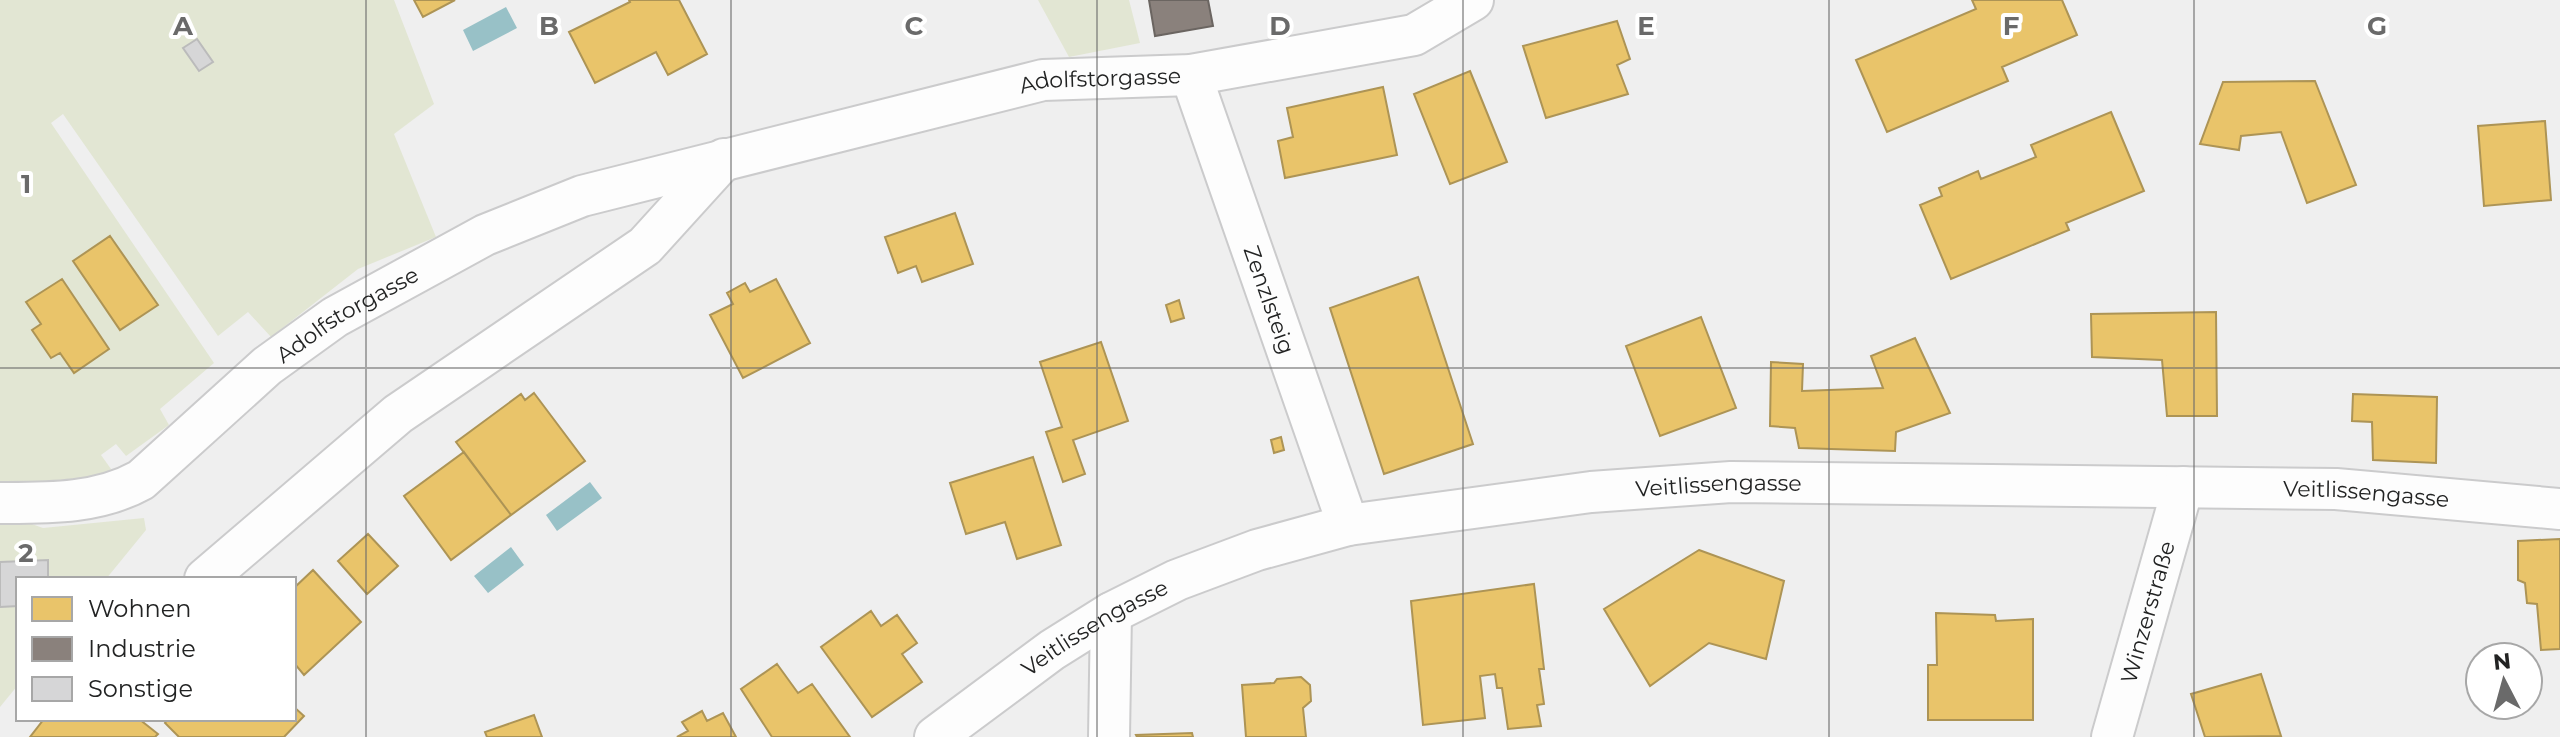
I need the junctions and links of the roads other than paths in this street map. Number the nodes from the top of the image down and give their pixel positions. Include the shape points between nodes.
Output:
1 (1473, 0) edge
2 (1191, 75) junction
3 (724, 159) junction
4 (2183, 487) junction
5 (0, 503) edge
6 (2560, 509) edge
7 (1348, 525) junction
8 (207, 577) edge
9 (1111, 613) junction
10 (935, 737) edge
11 (1109, 737) edge
12 (2112, 737) edge

1 - 2 street, Adolfstorgasse via 1414,35
2 - 3 street, Adolfstorgasse via 1043,80
2 - 7 street, Zenzlsteig
3 - 5 street, Adolfstorgasse via 582,196 423,267 335,317 267,366 141,480 123,490 96,498
3 - 8 street via 645,246 398,414
4 - 6 street, Veitlissengasse via 2336,489
4 - 7 street, Veitlissengasse via 1731,482 1591,492
4 - 12 street, Winzerstraße
7 - 9 street, Veitlissengasse via 1257,550 1177,580
9 - 10 street, Veitlissengasse
9 - 11 street

